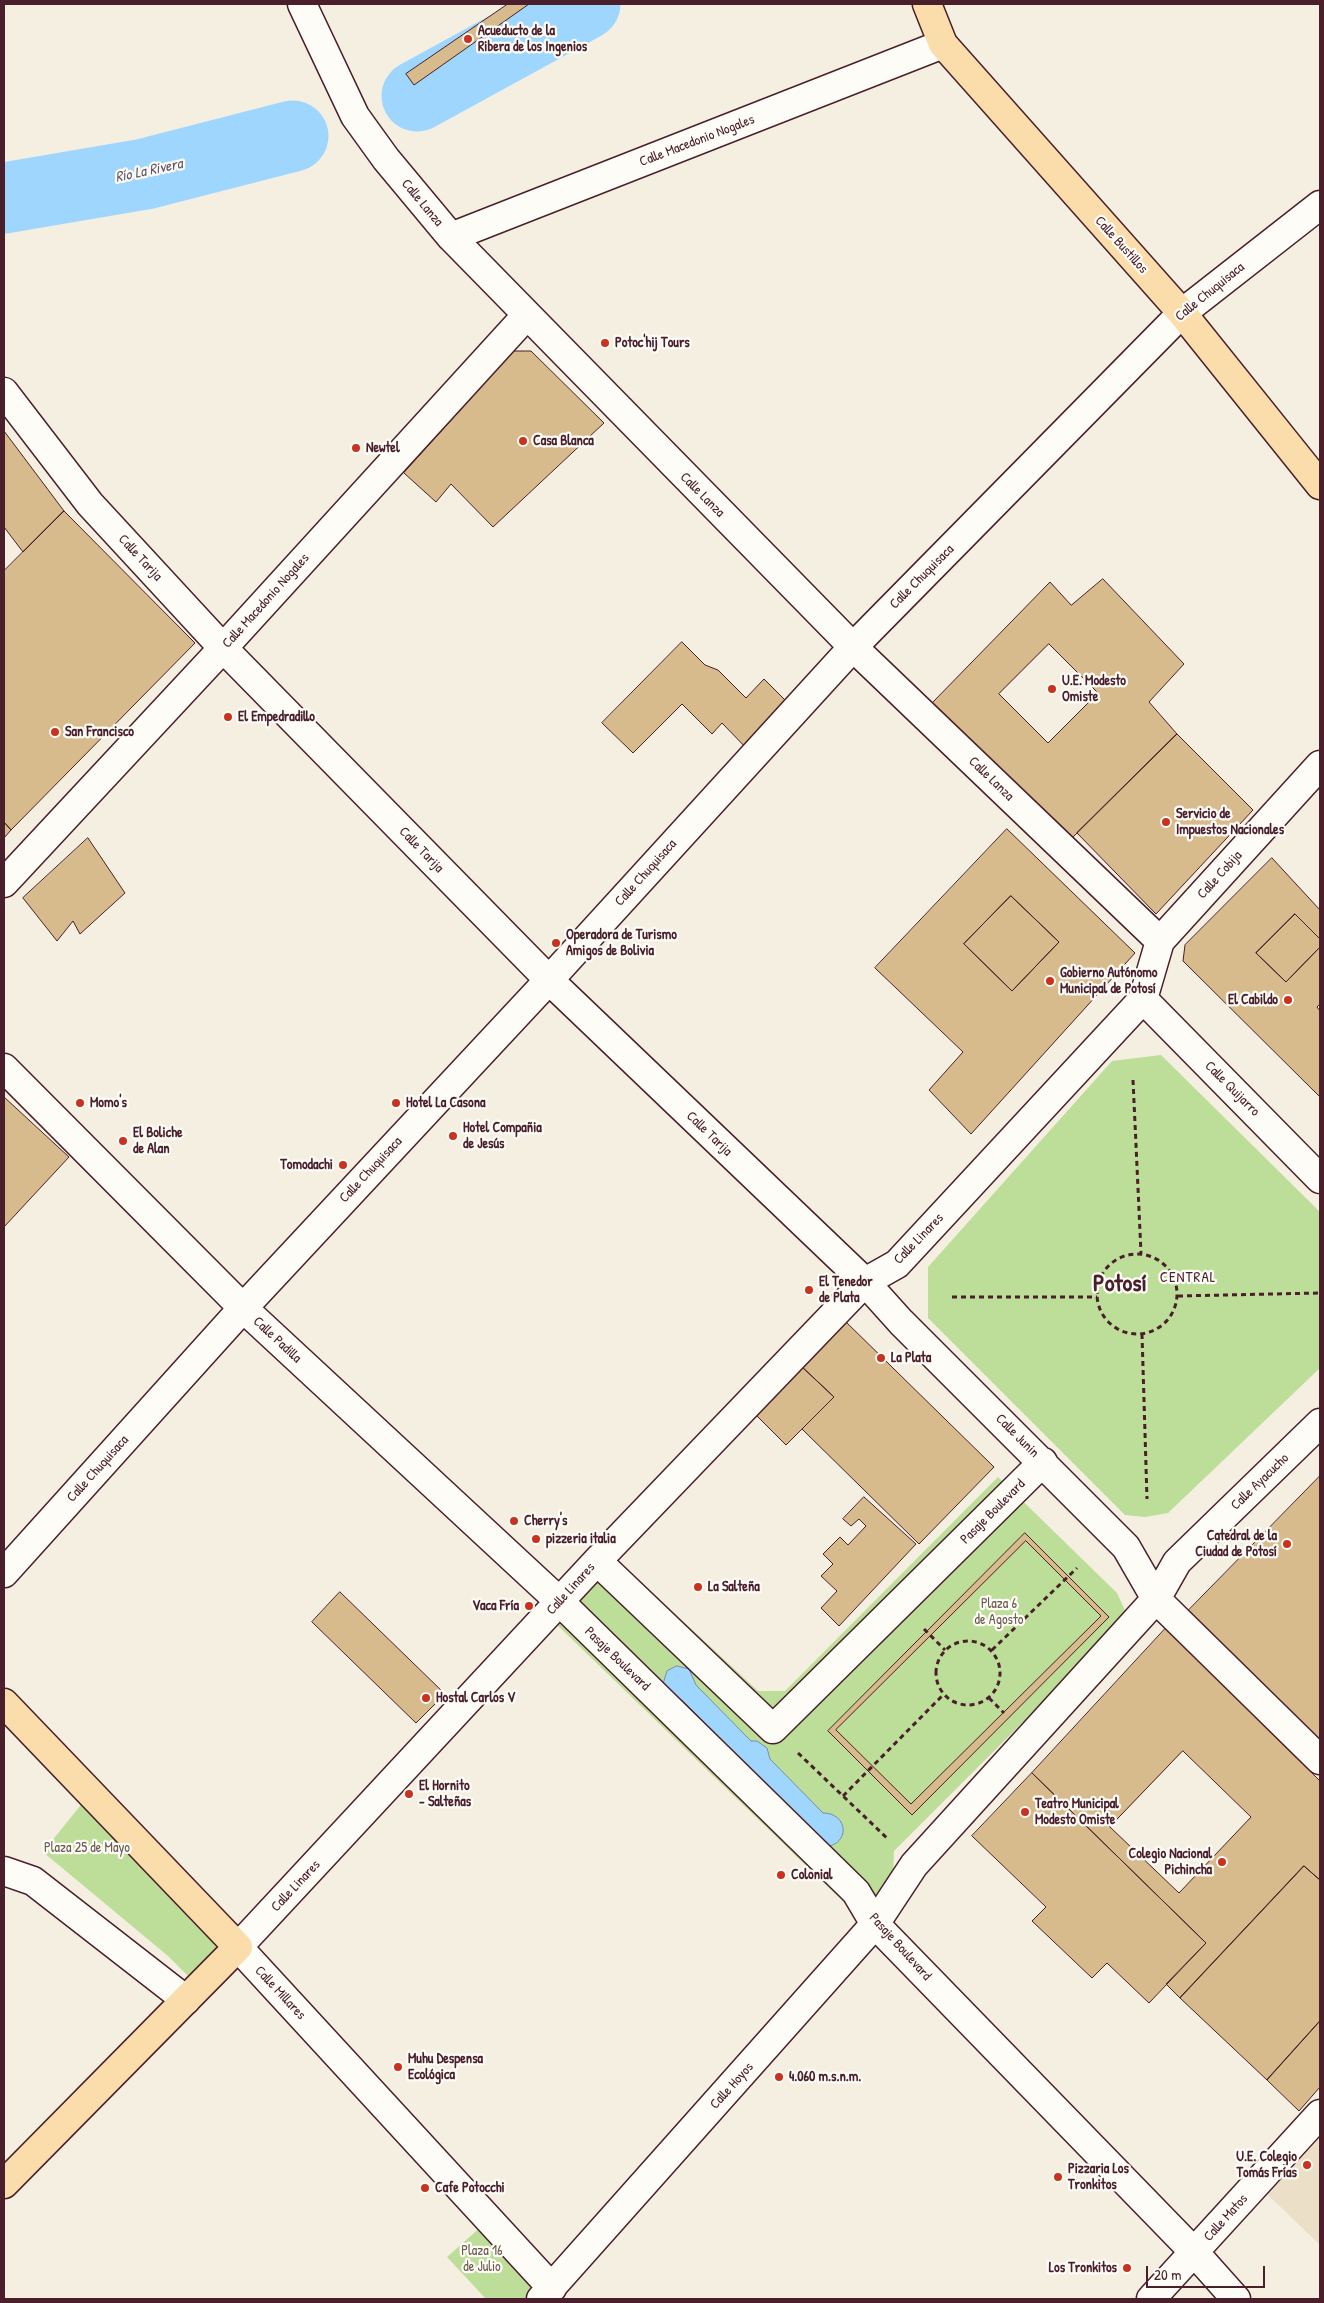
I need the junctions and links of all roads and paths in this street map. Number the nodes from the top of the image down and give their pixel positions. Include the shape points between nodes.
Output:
1 (302, 4) edge
2 (927, 4) edge
3 (943, 44) junction
4 (1320, 205) edge
5 (451, 237) junction
6 (1182, 314) junction
7 (526, 316) junction
8 (4, 392) edge
9 (1320, 485) edge
10 (853, 647) junction
11 (223, 648) junction
12 (1320, 765) edge
13 (4, 883) edge
14 (1160, 941) junction
15 (548, 980) junction
16 (1143, 999) junction
17 (4, 1068) edge
18 (1133, 1080) dead end
19 (1320, 1179) edge
20 (1141, 1253) junction
21 (865, 1282) junction
22 (1320, 1293) edge
23 (1178, 1296) junction
24 (952, 1297) dead end
25 (1097, 1298) junction
26 (243, 1308) junction
27 (1142, 1334) junction
28 (1320, 1423) edge
29 (1043, 1462) junction
30 (1147, 1500) dead end
31 (597, 1561) junction
32 (1077, 1568) dead end
33 (4, 1574) edge
34 (1156, 1599) junction
35 (560, 1602) junction
36 (992, 1650) junction
37 (944, 1694) junction
38 (989, 1698) junction
39 (4, 1703) edge
40 (1008, 1717) dead end
41 (773, 1729) junction
42 (1320, 1760) edge
43 (843, 1796) junction
44 (914, 1865) junction
45 (4, 1870) edge
46 (875, 1924) junction
47 (238, 1948) junction
48 (186, 2000) junction
49 (1320, 2114) edge
50 (4, 2184) edge
51 (1195, 2253) junction
52 (547, 2294) edge
53 (1152, 2299) edge
54 (1236, 2299) edge

1 - 5 street, Calle Lanza via 355,116
2 - 3 main road, Calle Bustillos
3 - 5 street, Calle Macedonio Nogales
3 - 6 main road, Calle Bustillos
4 - 6 street, Calle Chuquisaca
5 - 7 street, Calle Lanza
6 - 9 main road, Calle Bustillos
6 - 10 street, Calle Chuquisaca
7 - 10 street, Calle Lanza
7 - 11 street, Calle Macedonio Nogales
8 - 11 street, Calle Tarija via 90,504
10 - 14 street, Calle Lanza
10 - 15 street, Calle Chuquisaca
11 - 13 street, Calle Macedonio Nogales
11 - 15 street, Calle Tarija
12 - 14 street, Calle Cobija
14 - 16 street
15 - 21 street, Calle Tarija
15 - 26 street, Calle Chuquisaca
16 - 19 street, Calle Quijarro
16 - 21 street, Calle Linares via 897,1264
17 - 26 street, Calle Padilla
18 - 20 path
20 - 23 path via 1168,1267 1177,1285
20 - 25 path via 1118,1258 1108,1265 1098,1286
21 - 29 street, Calle Junin via 901,1322
21 - 31 street, Calle Linares
22 - 23 path
23 - 27 path via 1171,1316 1154,1331
24 - 25 path
25 - 27 path via 1100,1310 1112,1325
26 - 33 street, Calle Chuquisaca
26 - 35 street, Calle Padilla
27 - 30 path
28 - 34 street, Calle Ayacucho via 1177,1562
29 - 34 street, Calle Junin via 1126,1548
29 - 41 street, Pasaje Boulevard
31 - 35 street, Calle Linares
31 - 41 street
32 - 36 path
34 - 42 street, Calle Junin
34 - 44 street, Calle Hoyos
35 - 46 street, Pasaje Boulevard via 856,1892
35 - 47 street, Calle Linares
36 - 37 path via 974,1640 953,1644 945,1650 936,1669 936,1680
36 - 38 path via 1001,1669 996,1689
37 - 38 path via 958,1704 968,1706
37 - 43 path
38 - 40 path
39 - 47 main road, Calle Millares
41 - 43 path
43 - 44 path
44 - 46 street, Calle Hoyos
45 - 48 street via 33,1881
46 - 51 street, Pasaje Boulevard
46 - 52 street, Calle Hoyos
47 - 48 main road, Calle Linares
47 - 52 street, Calle Millares
48 - 50 main road, Calle Linares
49 - 51 street, Calle Matos
51 - 53 street, Calle Matos
51 - 54 street, Pasaje Boulevard

